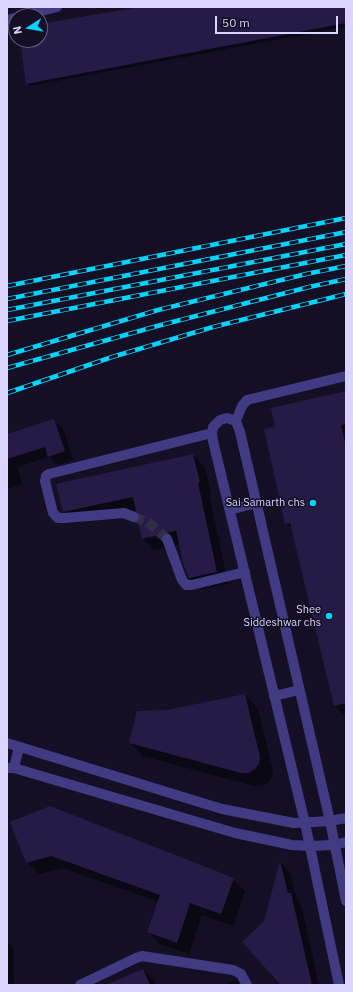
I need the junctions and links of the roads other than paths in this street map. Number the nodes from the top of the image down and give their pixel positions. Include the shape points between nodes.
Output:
1 (346, 376) edge
2 (236, 422) junction
3 (212, 433) junction
4 (256, 503) junction
5 (230, 510) junction
6 (134, 517) tunnel mouth
7 (167, 538) tunnel mouth
8 (244, 572) junction
9 (299, 690) junction
10 (274, 696) junction
11 (7, 743) edge
12 (19, 747) junction
13 (10, 768) edge
14 (346, 818) edge
15 (330, 822) junction
16 (305, 823) junction
17 (346, 842) edge
18 (334, 845) junction
19 (310, 846) junction
20 (346, 901) edge
21 (80, 985) edge
22 (247, 985) edge
23 (339, 985) edge

1 - 2 street via 247,400
2 - 3 street via 227,418 220,420 213,427
2 - 4 street
3 - 5 street
3 - 6 street via 46,476 53,513 58,518 124,513
4 - 5 street
4 - 9 street
5 - 8 street
7 - 8 street via 186,585
8 - 10 street
9 - 10 street
9 - 15 street
10 - 16 street
11 - 12 street
12 - 13 street
12 - 16 street via 222,809 294,824
13 - 19 street via 235,833 292,845
14 - 15 street
15 - 16 street
15 - 18 street
16 - 19 street
17 - 18 street
18 - 19 street
18 - 20 street
19 - 23 street
21 - 22 street via 142,956 234,970 241,974

